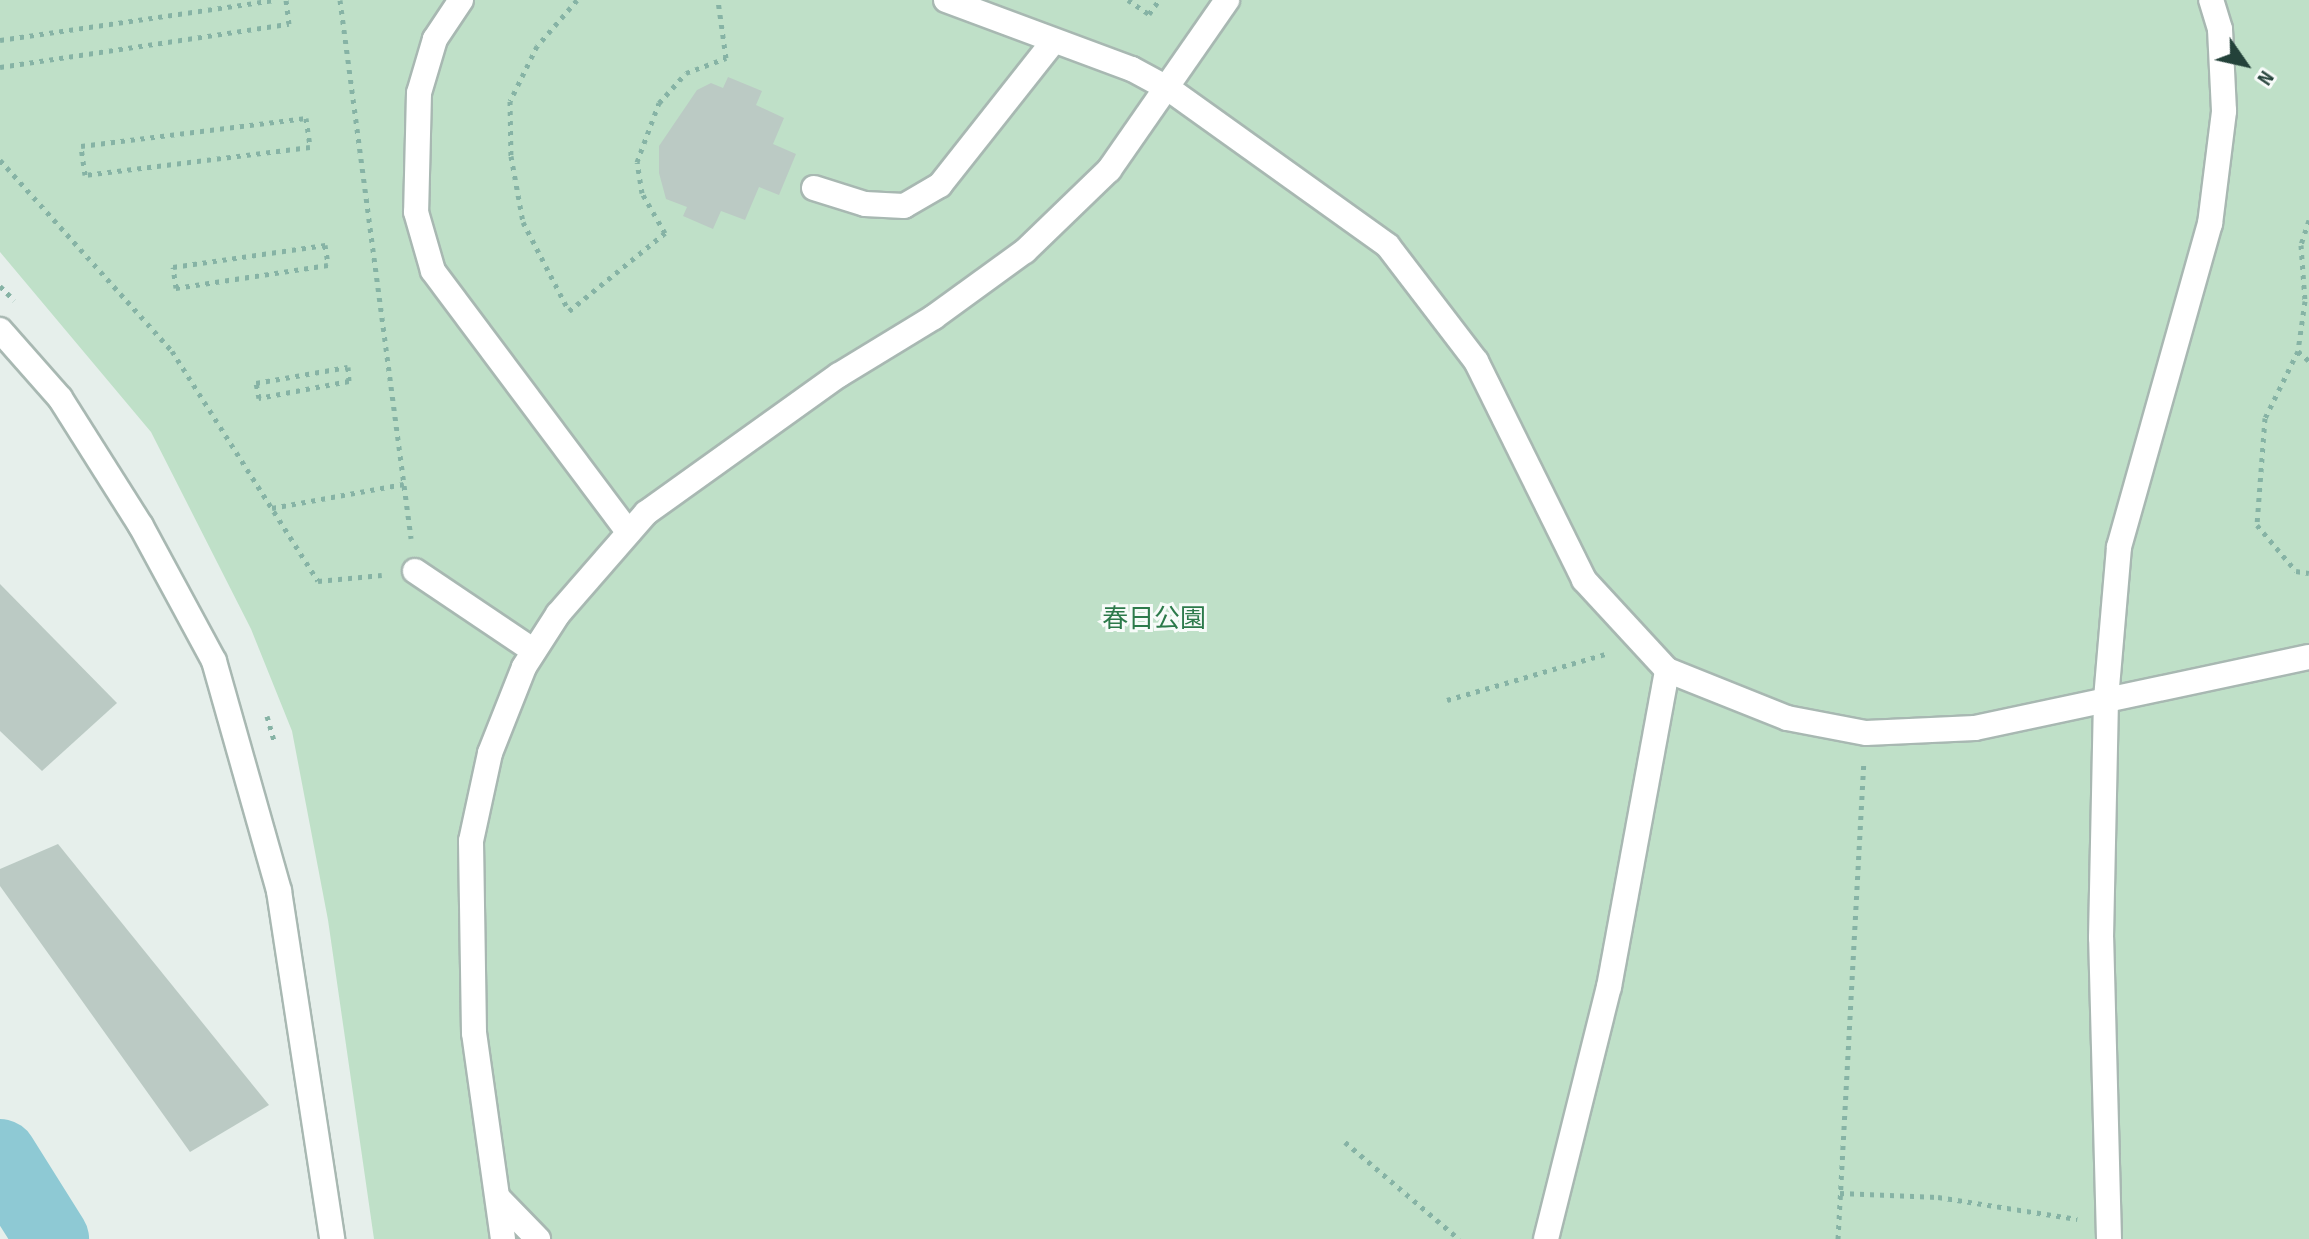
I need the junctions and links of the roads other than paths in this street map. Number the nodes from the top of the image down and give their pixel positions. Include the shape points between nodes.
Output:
1 (461, 0) edge
2 (946, 0) edge
3 (1227, 0) edge
4 (2211, 0) edge
5 (1053, 42) junction
6 (1169, 89) junction
7 (814, 188) dead end
8 (0, 330) edge
9 (628, 532) junction
10 (415, 571) road end
11 (534, 651) junction
12 (2309, 657) edge
13 (1667, 670) junction
14 (2106, 699) junction
15 (499, 1199) junction
16 (2107, 1232) edge
17 (332, 1239) edge
18 (503, 1239) edge
19 (538, 1239) edge
20 (1546, 1239) edge

1 - 9 street via 435,39 419,93 416,212 433,271
2 - 5 street
3 - 6 street
4 - 14 street via 2220,29 2224,111 2210,224 2119,547
5 - 6 street via 1132,69
5 - 7 street via 940,185 904,206 865,204
6 - 9 street via 1109,170 1025,251 934,317 827,383 646,513
6 - 13 street via 1388,246 1476,361 1584,580
8 - 17 street via 60,398 141,526 214,661 279,891
9 - 11 street via 558,614
10 - 11 street
11 - 15 street via 490,753 471,841 474,1033
12 - 14 street
13 - 14 street via 1787,718 1866,733 1975,728
13 - 20 street via 1609,987
14 - 16 street via 2101,938
15 - 18 street
15 - 19 street

